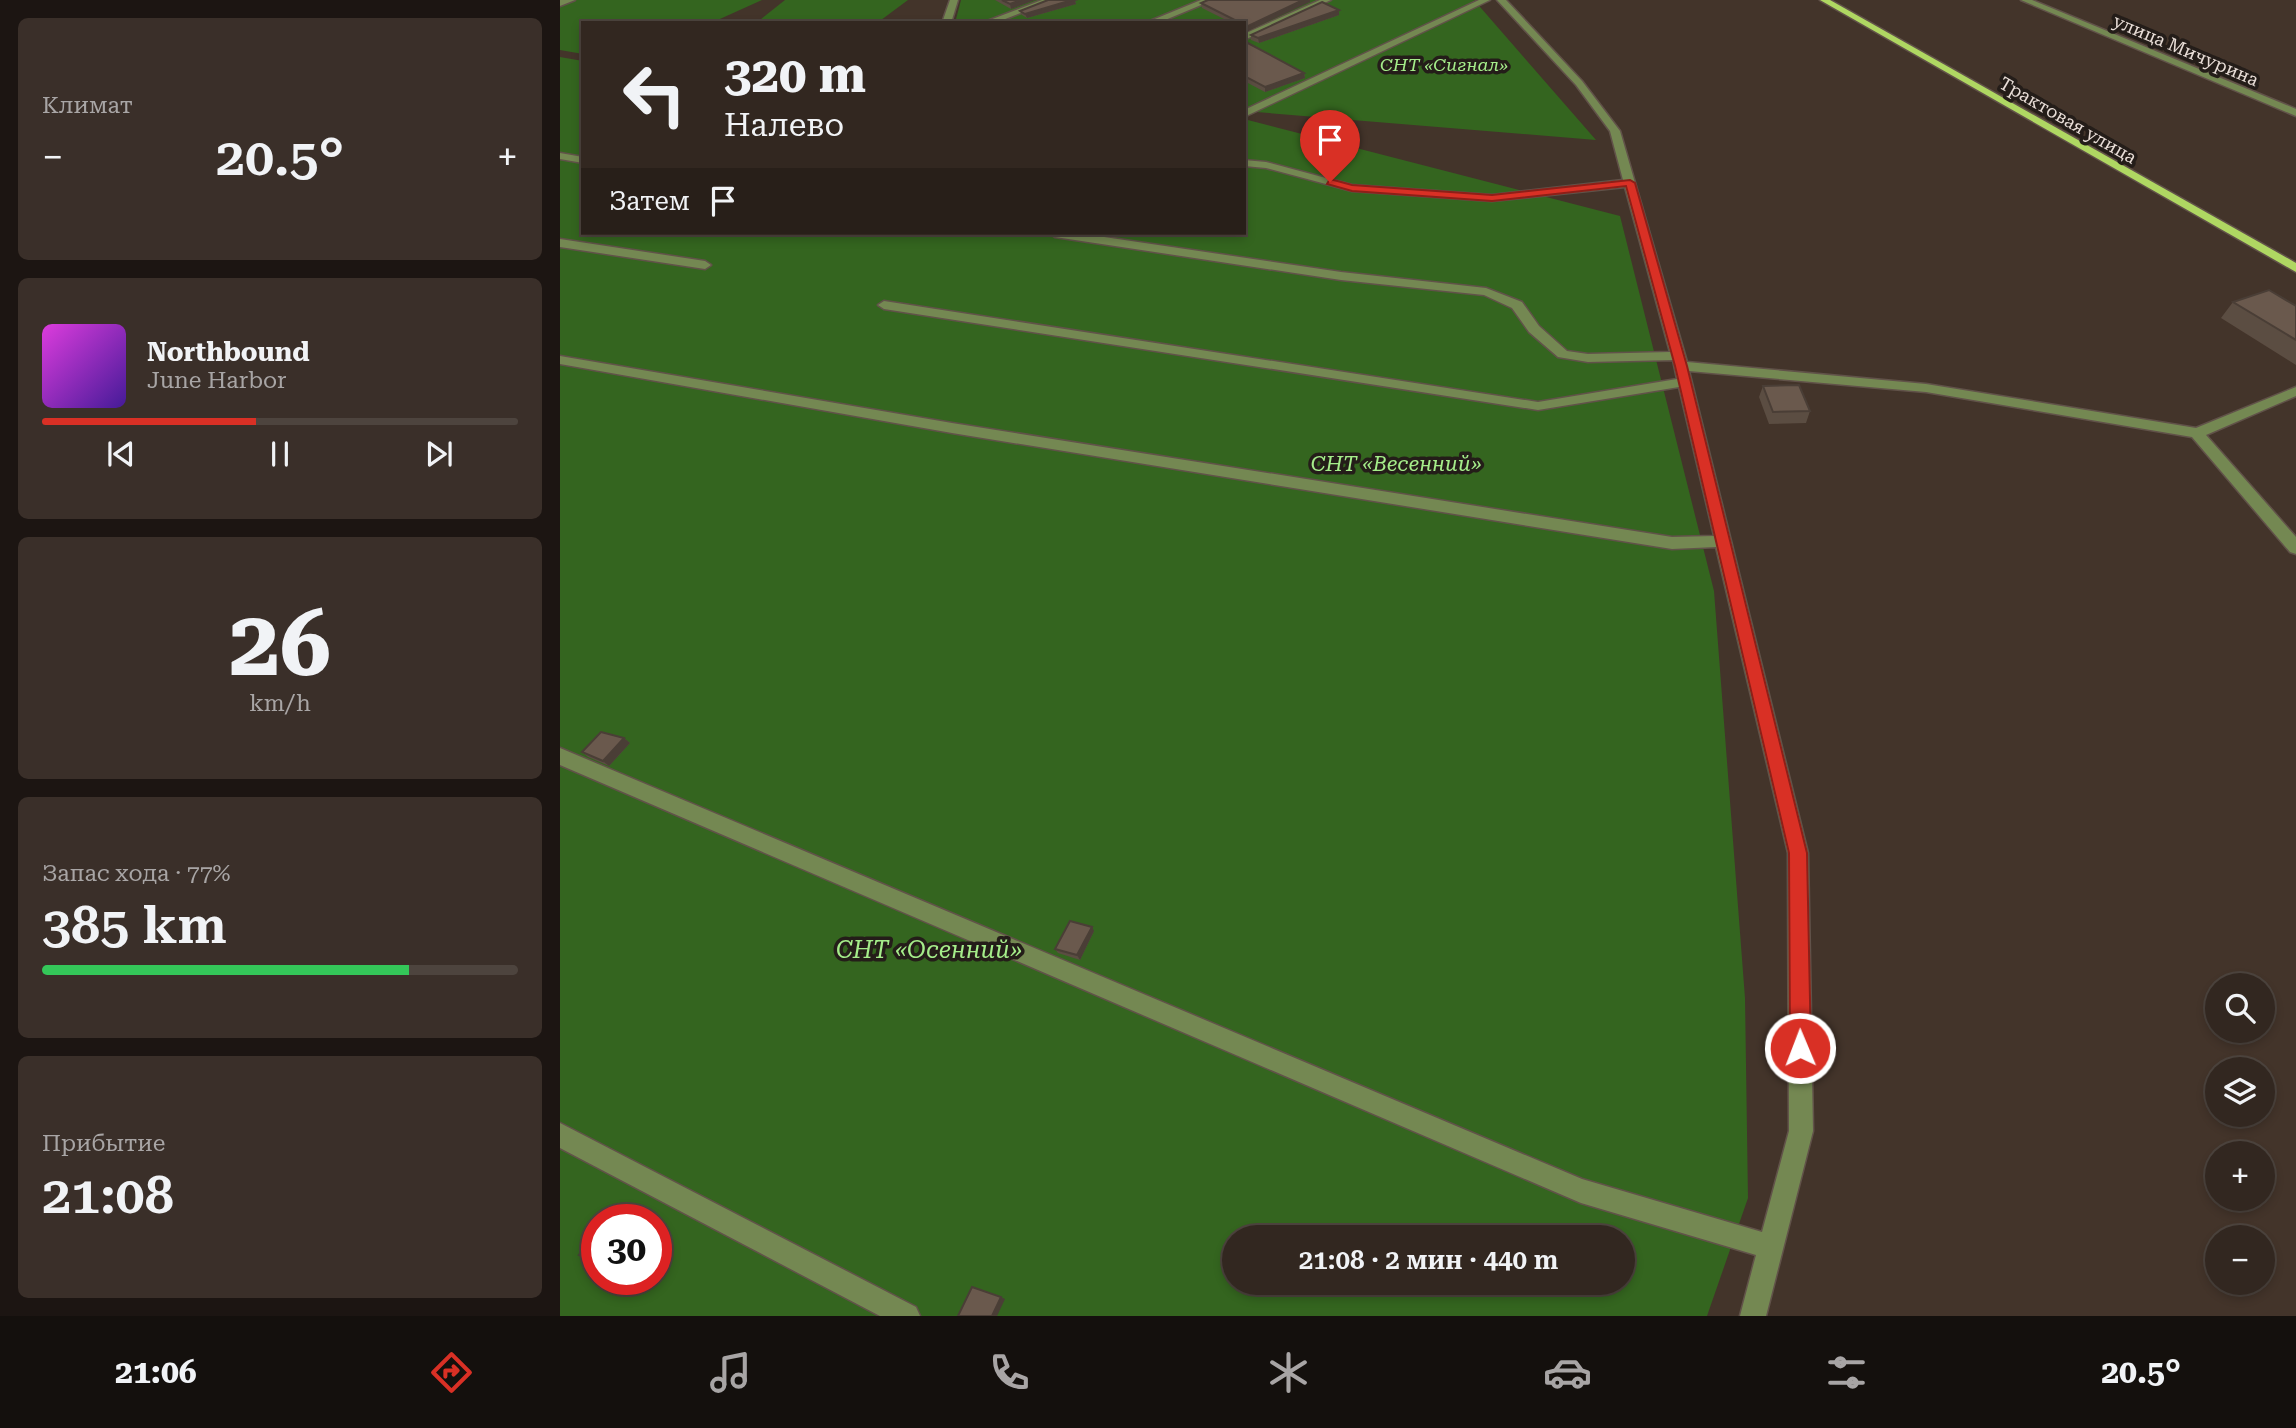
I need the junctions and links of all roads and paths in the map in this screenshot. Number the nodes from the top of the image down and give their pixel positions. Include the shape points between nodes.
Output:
1 (572, 0) edge
2 (954, 0) edge
3 (1050, 0) edge
4 (1209, 0) edge
5 (1327, 0) edge
6 (1486, 0) edge
7 (1501, 0) edge
8 (1824, 0) edge
9 (2025, 0) edge
10 (560, 2) edge
11 (947, 21) edge
12 (992, 21) edge
13 (1154, 21) edge
14 (1246, 36) edge
15 (1246, 113) edge
16 (2296, 113) edge
17 (560, 156) edge
18 (581, 160) edge
19 (1246, 163) edge
20 (1630, 183) junction
21 (1068, 235) edge
22 (560, 243) edge
23 (705, 265) dead end
24 (2296, 268) edge
25 (884, 305) dead end
26 (560, 360) edge
27 (1681, 368) junction
28 (2296, 391) edge
29 (2197, 433) junction
30 (1723, 541) junction
31 (2296, 548) edge
32 (560, 756) edge
33 (560, 1135) edge
34 (1771, 1247) junction
35 (907, 1316) edge
36 (1753, 1316) edge

1 - 10 street
2 - 11 street
3 - 12 street
4 - 13 street
5 - 14 street
6 - 15 street
7 - 20 street via 1578,83 1615,131
8 - 24 main road, Трактовая улица
9 - 16 street, улица Мичурина
17 - 18 street
19 - 20 street via 1352,188 1492,198
20 - 27 street
21 - 27 street via 1341,276 1486,292 1517,305 1534,329 1563,354
22 - 23 street
25 - 27 street via 1538,406
26 - 30 street via 1658,541
27 - 29 street via 1926,388
27 - 30 street
28 - 29 street
29 - 31 street
30 - 34 street via 1798,853 1801,1131
32 - 34 street via 1581,1191
33 - 35 street
34 - 36 street

